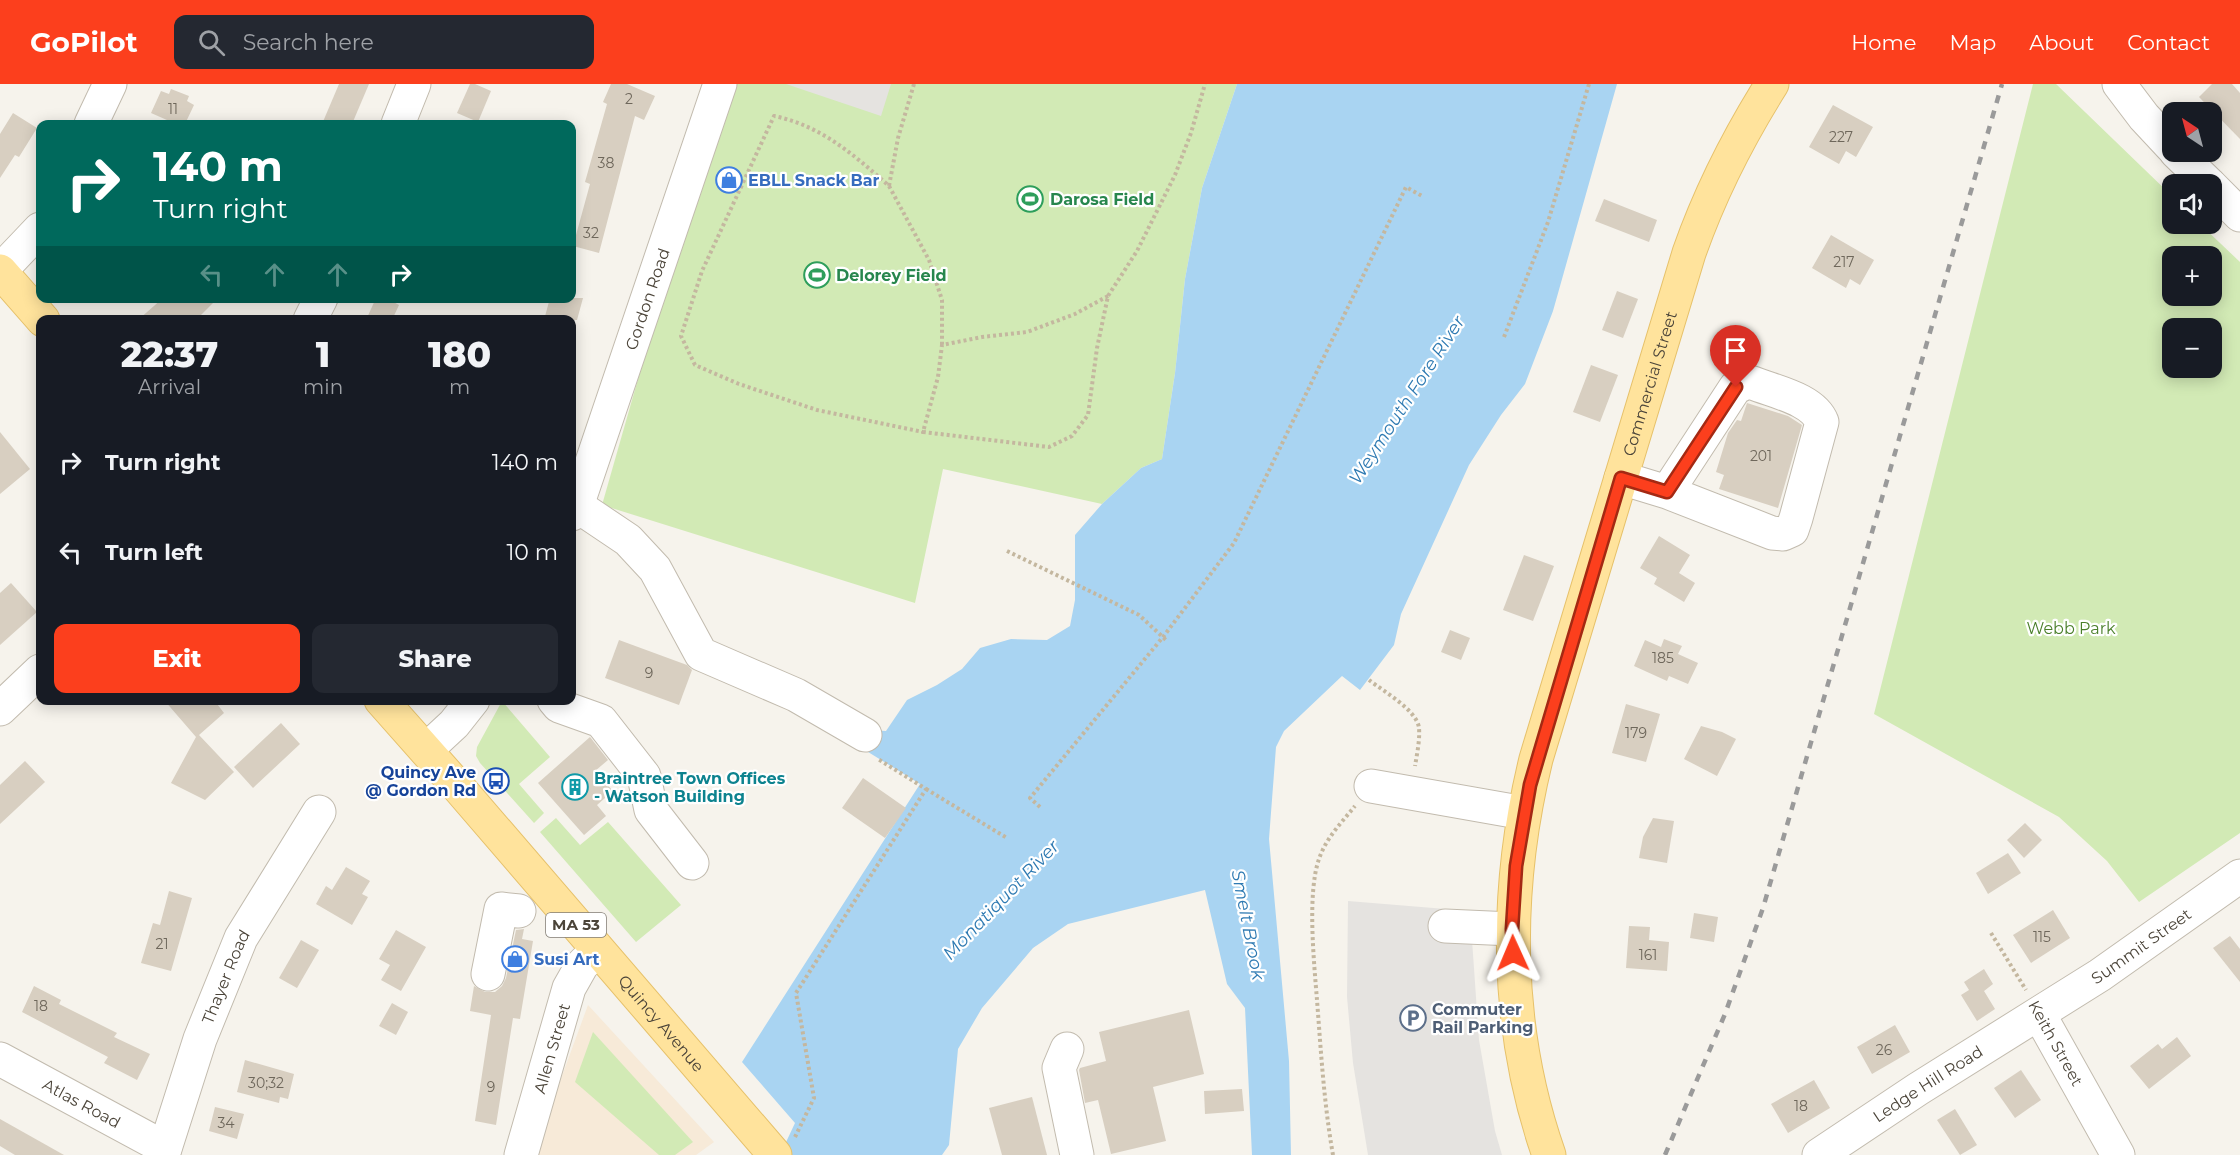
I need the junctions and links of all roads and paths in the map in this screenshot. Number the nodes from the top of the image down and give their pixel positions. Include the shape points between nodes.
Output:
1 (110, 84) edge
2 (414, 84) edge
3 (720, 84) edge
4 (914, 84) edge
5 (1205, 84) edge
6 (1588, 84) edge
7 (1772, 84) edge
8 (2119, 84) edge
9 (93, 120) edge
10 (400, 120) edge
11 (2162, 136) edge
12 (2186, 162) edge
13 (2199, 174) edge
14 (889, 186) junction
15 (1422, 196) dead end
16 (2222, 197) edge
17 (2240, 215) edge
18 (36, 234) edge
19 (0, 271) edge
20 (1108, 296) junction
21 (39, 315) edge
22 (1504, 337) dead end
23 (942, 345) junction
24 (923, 432) junction
25 (1621, 478) junction
26 (1667, 492) junction
27 (576, 503) edge
28 (576, 510) edge
29 (1007, 551) dead end
30 (1164, 638) junction
31 (36, 675) edge
32 (1369, 680) dead end
33 (386, 705) edge
34 (469, 705) edge
35 (558, 705) edge
36 (0, 709) edge
37 (867, 744) joint
38 (426, 750) junction
39 (1371, 786) joint
40 (926, 789) junction
41 (1412, 793) junction
42 (1040, 807) dead end
43 (320, 812) dead end
44 (1524, 813) junction
45 (1007, 838) dead end
46 (692, 863) dead end
47 (2240, 876) edge
48 (519, 911) dead end
49 (1445, 926) dead end
50 (1512, 929) junction
51 (1991, 933) dead end
52 (597, 950) junction
53 (488, 974) dead end
54 (2039, 1014) junction
55 (1067, 1049) dead end
56 (0, 1059) edge
57 (779, 1150) edge
58 (164, 1151) edge
59 (521, 1155) edge
60 (1077, 1155) edge
61 (1333, 1155) edge
62 (1549, 1155) edge
63 (1819, 1155) edge
64 (2118, 1155) edge

1 - 9 street
2 - 10 street
3 - 27 street, Gordon Road
4 - 14 path
5 - 20 path via 1175,175 1137,251
6 - 22 path via 1548,222
7 - 25 main road, Commercial Street via 1733,148 1698,225
8 - 11 street
12 - 13 street
14 - 23 path via 929,260 942,300
14 - 24 path via 842,145 793,120 774,116 702,271 681,336 695,365 739,384 817,410
15 - 30 path via 1406,188 1234,543
16 - 17 street
18 - 19 street
19 - 21 main road
20 - 23 path via 1027,333
20 - 24 path via 1088,415 1072,436 1049,447
23 - 24 path
25 - 26 street
25 - 44 main road, Commercial Street via 1536,759
26 - 26 street via 1772,533 1792,530 1822,422 1820,416 1802,402 1753,383 1736,387
28 - 37 street via 628,540 655,570 701,654 796,695
29 - 30 path via 1139,615
30 - 42 path via 1030,798
31 - 36 street
32 - 41 path via 1418,721
33 - 38 main road, Quincy Avenue / MA 53
34 - 38 street
35 - 46 street via 601,722 644,776 651,810
37 - 40 path
38 - 52 main road, Quincy Avenue / MA 53
39 - 41 street
39 - 61 path via 1324,847 1314,880 1313,949 1323,1084
40 - 45 path
40 - 57 path via 796,993 814,1098
41 - 44 street
43 - 58 street, Thayer Road via 242,939 200,1039
44 - 50 main road, Commercial Street
47 - 54 street, Summit Street via 2137,951
48 - 53 street via 501,909
49 - 50 street
50 - 62 main road, Commercial Street via 1520,1032 1529,1084
51 - 54 path, Keith Street
52 - 57 main road, Quincy Avenue / MA 53
52 - 59 street, Allen Street via 582,965 569,988
54 - 63 street, Ledge Hill Road
54 - 64 street, Keith Street
55 - 60 street via 1059,1068
56 - 58 street, Atlas Road

